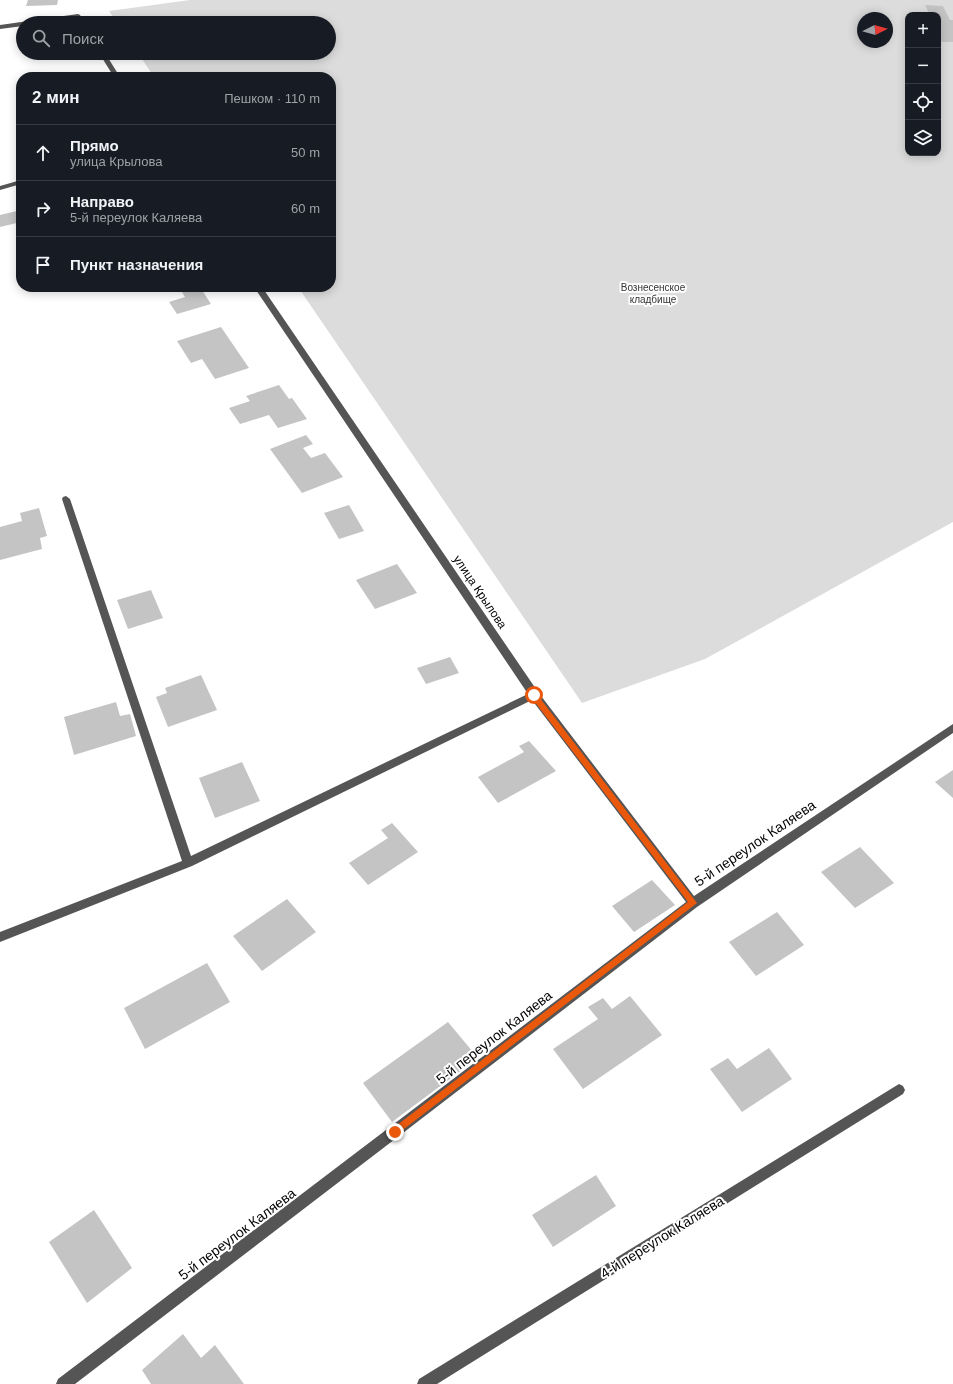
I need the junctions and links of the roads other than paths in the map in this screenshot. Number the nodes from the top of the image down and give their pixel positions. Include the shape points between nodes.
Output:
1 (16, 25) edge
2 (0, 27) edge
3 (106, 60) edge
4 (114, 72) edge
5 (16, 183) edge
6 (0, 188) edge
7 (261, 292) edge
8 (66, 499) dead end
9 (534, 695) junction
10 (953, 728) edge
11 (188, 863) junction
12 (693, 903) junction
13 (0, 937) edge
14 (899, 1090) dead end
15 (63, 1384) edge
16 (424, 1384) edge

1 - 2 street
3 - 4 street
5 - 6 street
7 - 9 street, улица Крылова
8 - 11 street
9 - 11 street
9 - 12 street, улица Крылова
10 - 12 street, 5-й переулок Каляева
11 - 13 street
12 - 15 street, 5-й переулок Каляева
14 - 16 street, 4-й переулок Каляева

